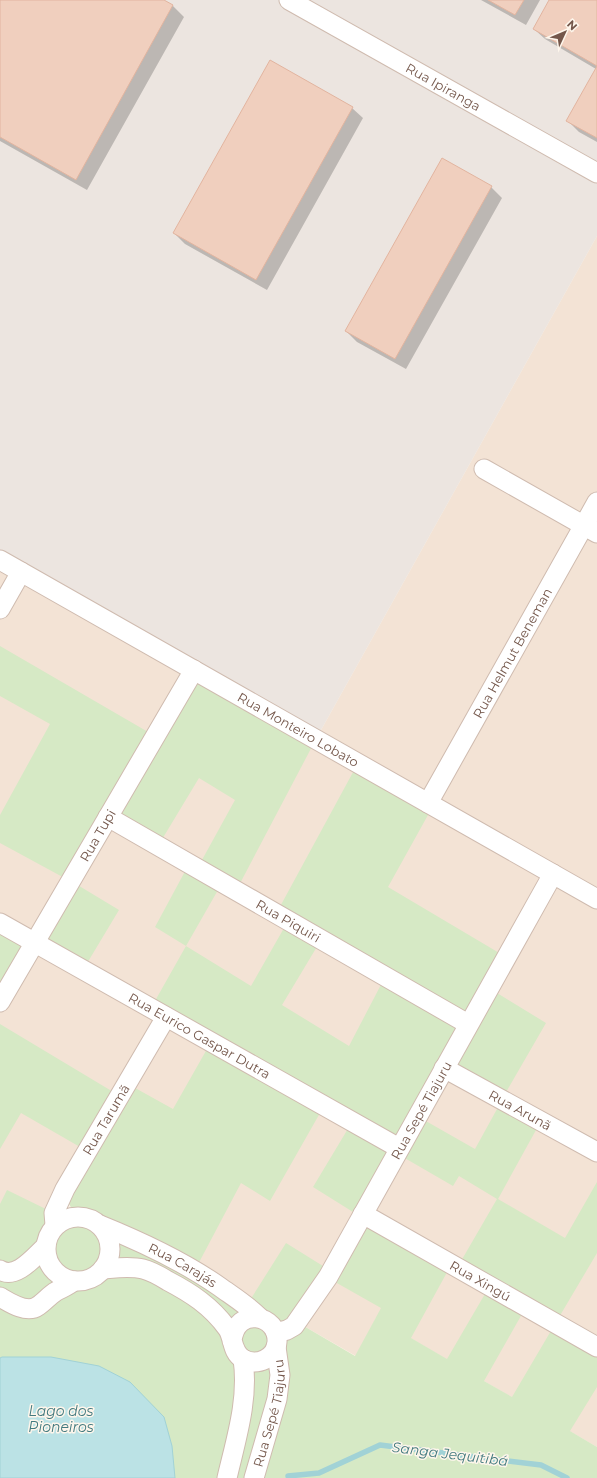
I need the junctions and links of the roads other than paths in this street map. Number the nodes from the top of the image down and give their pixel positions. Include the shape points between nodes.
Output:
1 (289, 0) edge
2 (597, 173) edge
3 (484, 469) dead end
4 (597, 502) edge
5 (590, 529) edge
6 (0, 560) edge
7 (21, 572) junction
8 (0, 609) edge
9 (194, 670) junction
10 (428, 803) junction
11 (108, 817) junction
12 (553, 874) junction
13 (597, 899) edge
14 (0, 923) edge
15 (35, 942) junction
16 (0, 1002) edge
17 (166, 1016) junction
18 (468, 1024) junction
19 (444, 1068) junction
20 (399, 1148) junction
21 (597, 1152) edge
22 (65, 1189) junction
23 (363, 1214) junction
24 (92, 1221) junction
25 (55, 1225) junction
26 (45, 1247) junction
27 (103, 1269) junction
28 (5, 1271) edge
29 (74, 1281) junction
30 (0, 1297) edge
31 (259, 1318) junction
32 (276, 1340) junction
33 (232, 1341) junction
34 (597, 1347) edge
35 (242, 1359) junction
36 (228, 1478) edge
37 (254, 1478) edge

1 - 2 street, Rua Ipiranga
3 - 5 street
4 - 5 street, Rua Helmut Beneman
5 - 10 street, Rua Helmut Beneman
6 - 7 street, Rua Monteiro Lobato
7 - 8 street
7 - 9 street, Rua Monteiro Lobato
9 - 10 street, Rua Monteiro Lobato
9 - 11 street, Rua Tupi
10 - 12 street, Rua Monteiro Lobato
11 - 15 street, Rua Tupi
11 - 18 street, Rua Piquiri
12 - 13 street, Rua Monteiro Lobato
12 - 18 street, Rua Sepé Tiajuru
14 - 15 street, Rua Eurico Gaspar Dutra
15 - 16 street, Rua Tupi
15 - 17 street, Rua Eurico Gaspar Dutra
17 - 20 street, Rua Eurico Gaspar Dutra
17 - 22 street, Rua Tarumã
18 - 19 street, Rua Sepé Tiajuru
19 - 20 street, Rua Sepé Tiajuru
19 - 21 street, Rua Arunã
20 - 23 street, Rua Sepé Tiajuru
22 - 24 street, Rua Carajás via 68,1204 73,1210
22 - 25 street, Rua Tarumã via 54,1213
23 - 32 street, Rua Sepé Tiajuru via 328,1278 302,1316
23 - 34 street, Rua Xingú
24 - 25 street via 74,1216
24 - 27 street via 106,1232 110,1242 109,1256
24 - 31 street, Rua Carajás via 135,1239 195,1270 247,1305
25 - 26 street
26 - 28 street via 17,1270
26 - 29 street via 48,1263 53,1270
27 - 29 street via 95,1276
27 - 33 street via 143,1269 180,1287 210,1309 228,1329
29 - 30 street via 30,1309 12,1304
31 - 32 street via 265,1321
31 - 33 street via 251,1317 237,1325
32 - 35 street via 271,1355 265,1360 250,1362
32 - 37 street, Rua Sepé Tiajuru via 280,1375 277,1399
33 - 35 street via 234,1349
35 - 36 street via 245,1375 244,1400

